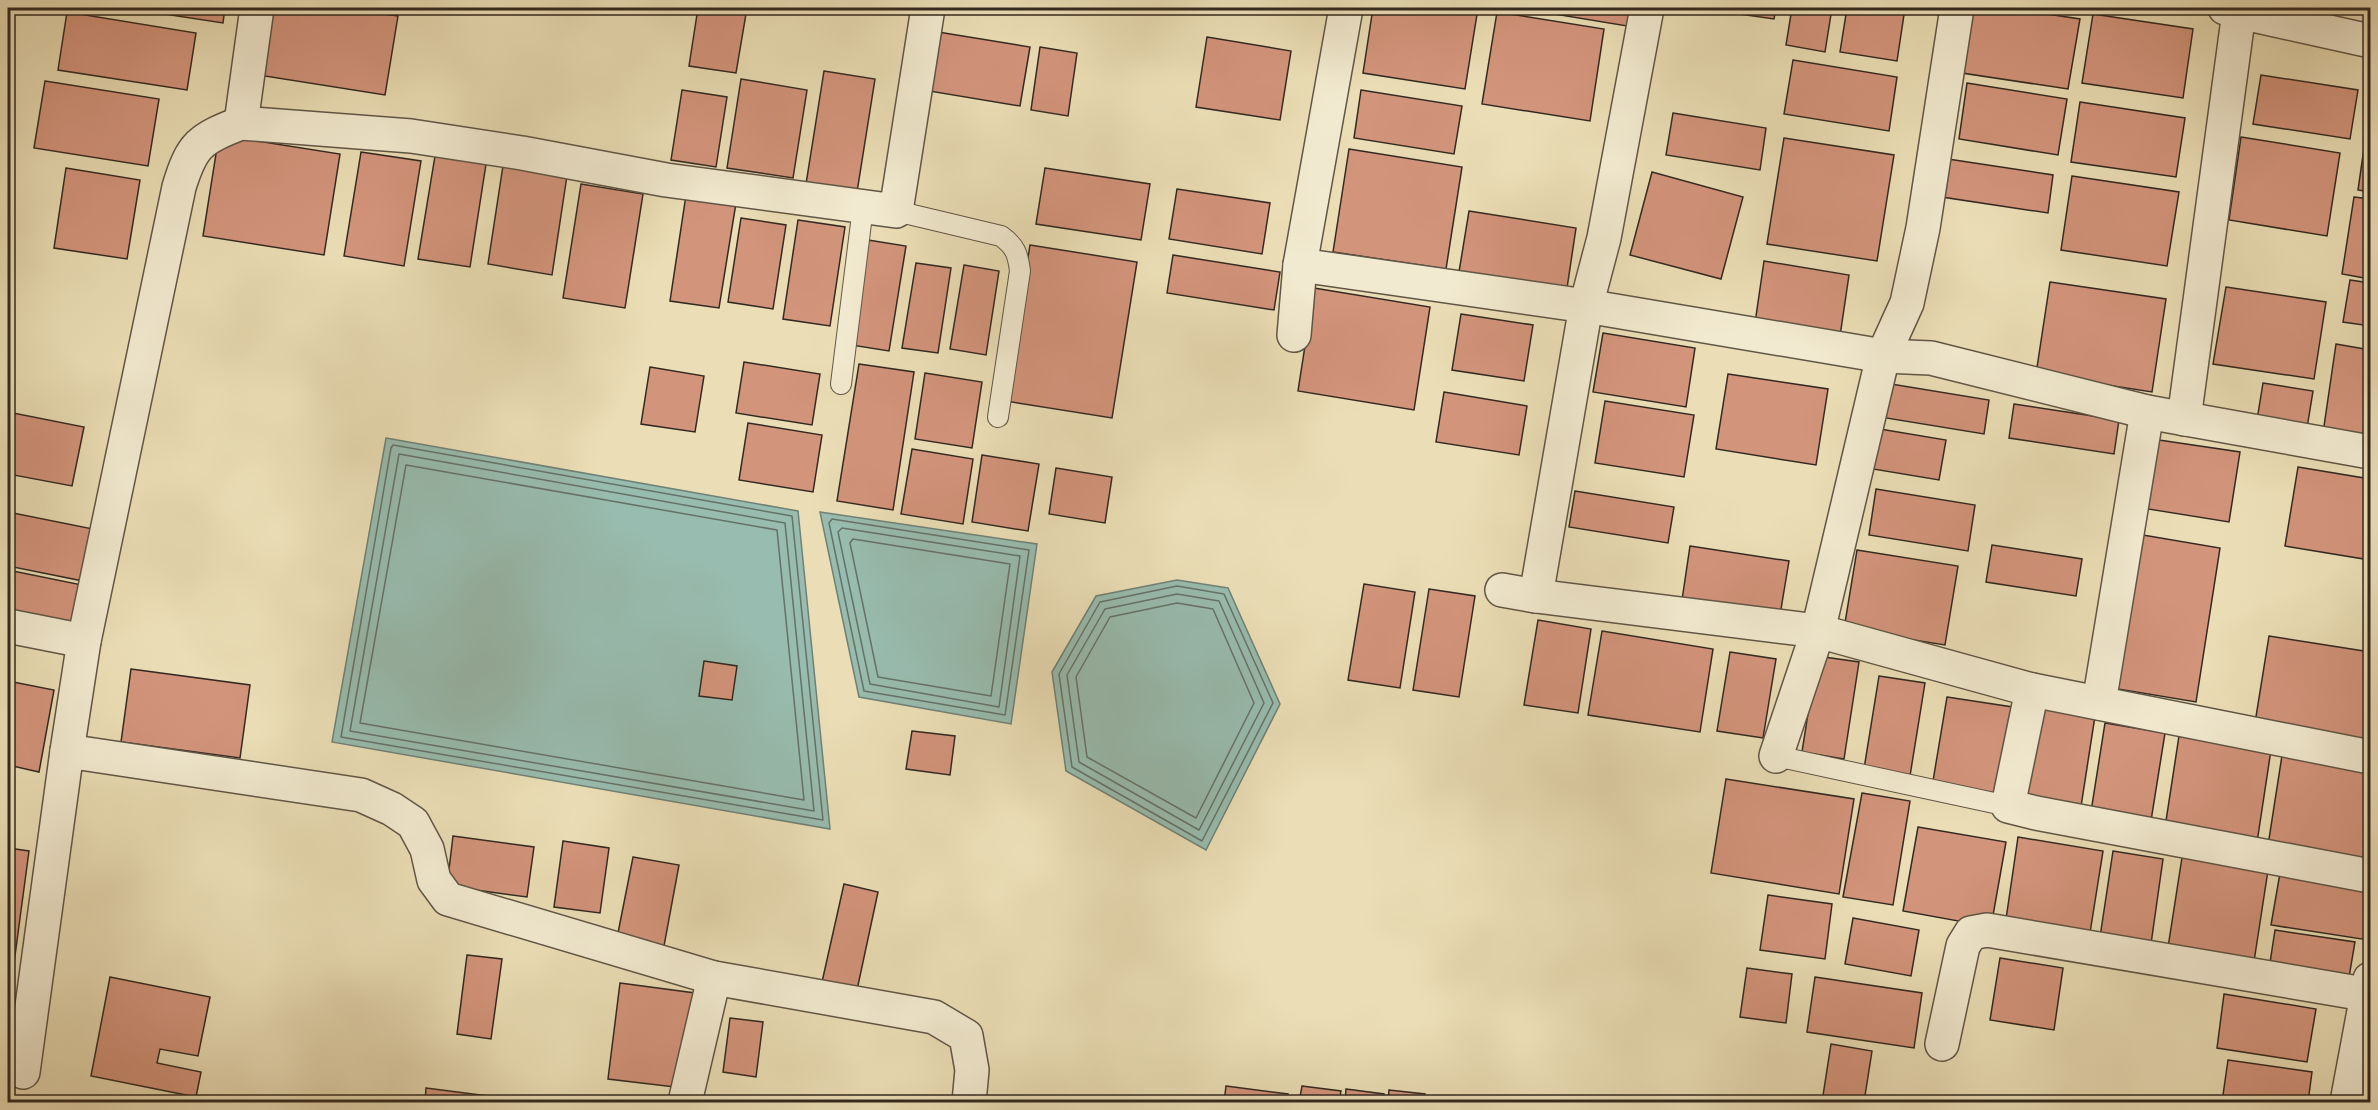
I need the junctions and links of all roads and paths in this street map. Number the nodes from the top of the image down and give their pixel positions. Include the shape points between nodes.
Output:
1 (257, 8) edge
2 (928, 8) edge
3 (1346, 8) edge
4 (1647, 8) edge
5 (1957, 8) edge
6 (2232, 10) edge
7 (2370, 41) edge
8 (241, 123) junction
9 (863, 207) junction
10 (896, 211) junction
11 (1300, 265) junction
12 (1586, 306) junction
13 (1294, 335) dead end
14 (1883, 356) junction
15 (841, 384) dead end
16 (2147, 412) junction
17 (998, 417) dead end
18 (2184, 419) junction
19 (2370, 452) edge
20 (1502, 590) dead end
21 (1536, 596) junction
22 (8, 626) edge
23 (1818, 631) junction
24 (84, 642) junction
25 (2032, 690) junction
26 (2099, 703) junction
27 (67, 751) junction
28 (1776, 756) joint
29 (2370, 757) edge
30 (2008, 806) junction
31 (2370, 876) edge
32 (714, 978) junction
33 (2370, 989) edge
34 (1942, 1044) dead end
35 (23, 1072) dead end
36 (685, 1102) edge
37 (969, 1102) edge
38 (2347, 1102) edge

1 - 8 street
2 - 10 street
3 - 11 street
4 - 12 street via 1604,238
5 - 14 street via 1923,228 1907,303
6 - 7 street
6 - 18 street
8 - 9 street via 411,136 666,180
8 - 24 street via 210,135 190,153 186,164
9 - 10 street
9 - 15 lane
10 - 17 lane via 1001,236 1012,243 1018,254 1020,271
11 - 12 street
11 - 13 street
12 - 14 street
12 - 21 street
14 - 16 street via 1931,358
14 - 23 street
16 - 18 street
16 - 26 street
18 - 19 street
20 - 21 street
21 - 23 street
22 - 24 street
23 - 25 street
23 - 28 street
24 - 27 street
25 - 26 street
25 - 30 street
26 - 29 street
27 - 32 street via 361,795 413,823 427,849 434,880 448,899
27 - 35 street
28 - 30 lane
30 - 31 street
32 - 36 street
32 - 37 street via 933,1017 966,1036 972,1070
33 - 34 street via 1987,930 1971,933 1964,946
33 - 38 street

